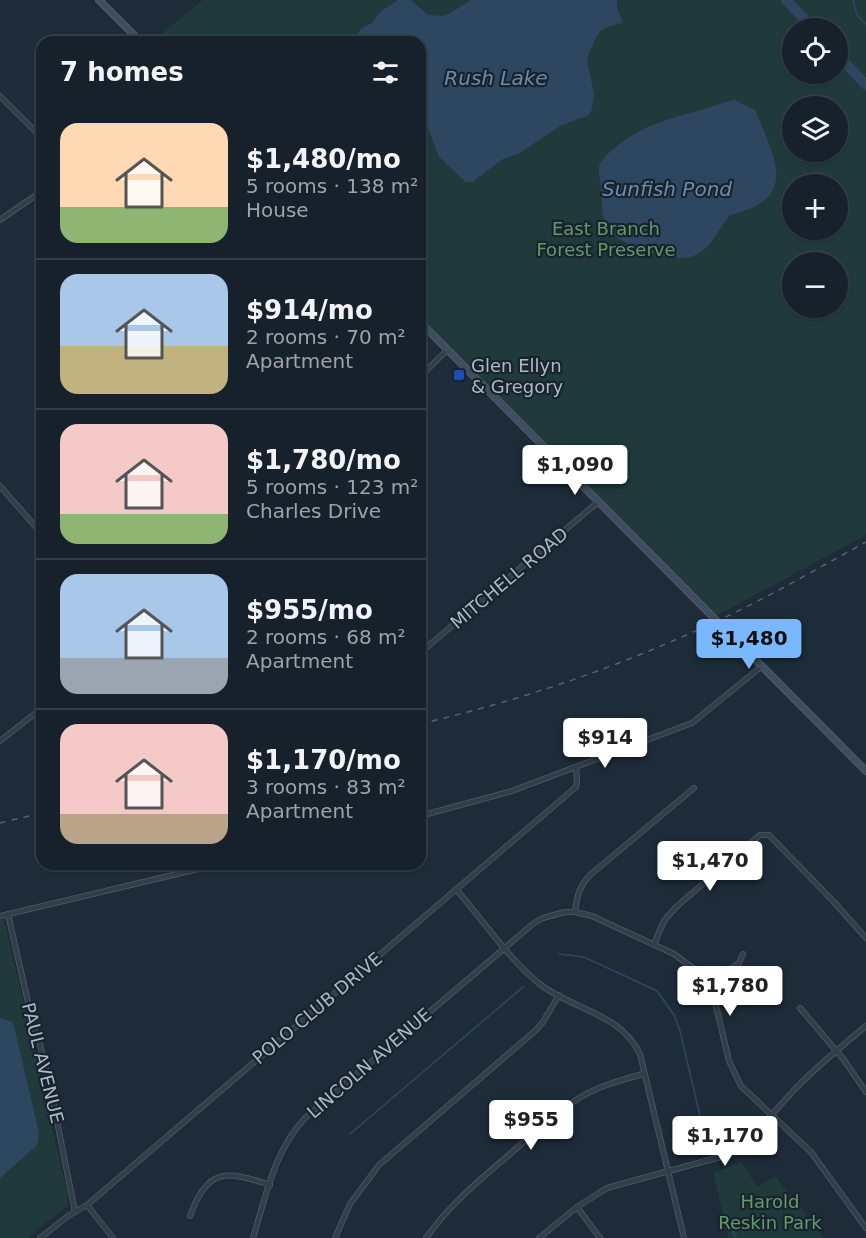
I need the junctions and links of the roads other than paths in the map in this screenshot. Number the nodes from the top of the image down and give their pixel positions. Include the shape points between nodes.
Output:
1 (99, 0) edge
2 (135, 36) edge
3 (0, 96) edge
4 (36, 132) edge
5 (36, 195) edge
6 (0, 220) edge
7 (426, 328) edge
8 (447, 350) junction
9 (426, 371) edge
10 (0, 486) edge
11 (598, 502) junction
12 (36, 527) edge
13 (426, 648) edge
14 (762, 666) junction
15 (36, 713) edge
16 (0, 741) edge
17 (576, 768) junction
18 (866, 771) edge
19 (694, 788) dead end
20 (426, 814) edge
21 (194, 870) edge
22 (456, 889) junction
23 (576, 912) junction
24 (8, 914) junction
25 (0, 916) edge
26 (866, 938) edge
27 (654, 944) junction
28 (505, 948) junction
29 (742, 954) dead end
30 (707, 986) junction
31 (559, 995) junction
32 (800, 1008) dead end
33 (866, 1026) edge
34 (837, 1051) junction
35 (643, 1074) junction
36 (866, 1092) edge
37 (771, 1115) junction
38 (667, 1172) junction
39 (270, 1185) junction
40 (87, 1204) junction
41 (577, 1207) junction
42 (75, 1212) junction
43 (190, 1216) dead end
44 (866, 1228) edge
45 (40, 1238) edge
46 (113, 1238) edge
47 (253, 1238) edge
48 (335, 1238) edge
49 (426, 1238) edge
50 (539, 1238) edge
51 (600, 1238) edge
52 (684, 1238) edge

1 - 2 street
3 - 4 street
5 - 6 street
7 - 8 street
8 - 9 street
8 - 11 street
10 - 12 street
11 - 13 street, MITCHELL ROAD
11 - 14 street
14 - 17 street via 692,723
14 - 18 street
15 - 16 street
17 - 20 street via 495,797
17 - 22 street, POLO CLUB DRIVE via 576,787
19 - 23 street via 590,875 581,885
21 - 24 street
22 - 28 street
22 - 40 street, POLO CLUB DRIVE
23 - 27 street
23 - 28 street, LINCOLN AVENUE via 553,914 534,923
24 - 25 street
24 - 42 street, PAUL AVENUE via 61,1134
26 - 27 street via 769,835 760,835 676,907 664,921
27 - 30 street via 689,964
28 - 31 street via 530,975
28 - 39 street, LINCOLN AVENUE via 305,1118 283,1147
29 - 30 street via 739,963
30 - 37 street via 736,1077 745,1092
31 - 35 street via 622,1028 640,1054
31 - 48 street via 535,1031 379,1165 350,1204
32 - 34 street
33 - 34 street
34 - 36 street
34 - 37 street
35 - 38 street
35 - 49 street via 600,1088 559,1112 462,1195
37 - 38 street via 743,1144 729,1152
37 - 44 street via 811,1152
38 - 41 street via 618,1183
38 - 52 street
39 - 43 street via 233,1174 216,1179 201,1191
39 - 47 street, LINCOLN AVENUE
40 - 42 street, POLO CLUB DRIVE
40 - 46 street
41 - 50 street
41 - 51 street
42 - 45 street, POLO CLUB DRIVE

